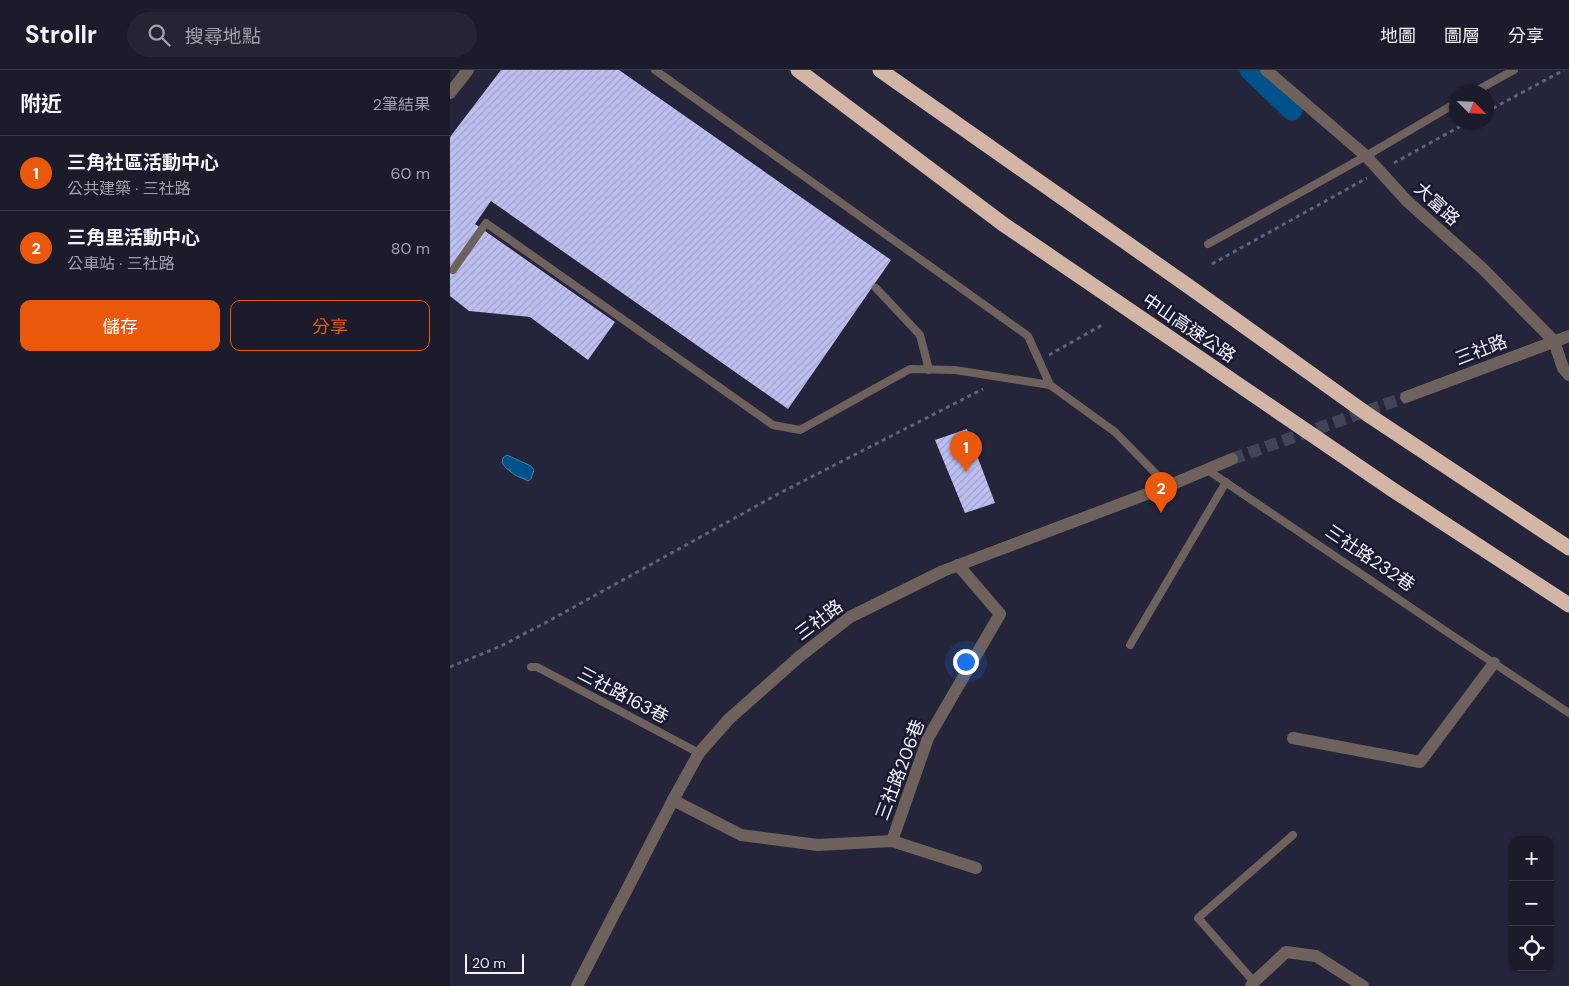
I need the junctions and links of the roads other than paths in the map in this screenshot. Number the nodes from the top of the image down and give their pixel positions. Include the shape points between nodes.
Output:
1 (468, 70) edge
2 (655, 70) edge
3 (798, 70) edge
4 (880, 70) edge
5 (1266, 70) edge
6 (1514, 70) edge
7 (1487, 85) edge
8 (450, 93) edge
9 (1449, 107) edge
10 (1366, 156) junction
11 (1208, 244) dead end
12 (453, 270) dead end
13 (876, 288) dead end
14 (1569, 336) edge
15 (1554, 341) junction
16 (929, 370) junction
17 (1569, 375) edge
18 (1050, 384) junction
19 (1406, 397) tunnel mouth
20 (1232, 459) tunnel mouth
21 (1206, 469) junction
22 (1226, 482) junction
23 (1168, 486) junction
24 (1569, 548) edge
25 (958, 565) junction
26 (1569, 605) edge
27 (1130, 645) dead end
28 (1494, 663) junction
29 (531, 667) dead end
30 (1569, 713) edge
31 (1293, 738) dead end
32 (699, 753) junction
33 (673, 800) junction
34 (1293, 835) dead end
35 (892, 842) junction
36 (976, 868) dead end
37 (1252, 984) edge
38 (577, 986) edge
39 (1362, 986) edge

1 - 8 street
2 - 18 lane via 1028,336
3 - 26 highway, 中山高速公路 via 1003,224 1393,490
4 - 24 highway, 中山高速公路 via 1367,414
5 - 10 street, 大富路
6 - 7 lane
9 - 10 lane
10 - 11 lane
10 - 15 street, 大富路 via 1407,202 1482,268
12 - 16 lane via 486,224 773,425 800,430 910,369
13 - 16 lane via 920,335
14 - 15 street, 三社路
15 - 17 street, 大富路 via 1563,368
15 - 19 street, 三社路
16 - 18 lane via 955,370
18 - 23 lane via 1116,432
20 - 21 street, 三社路
21 - 22 lane, 三社路232巷
21 - 23 street, 三社路
22 - 27 lane
22 - 28 lane, 三社路232巷
23 - 25 street, 三社路
25 - 32 street, 三社路 via 850,617 729,719
25 - 35 street, 三社路206巷 via 1000,614 928,738
28 - 30 lane, 三社路232巷
28 - 31 street via 1420,762
29 - 32 lane, 三社路163巷 via 538,667
32 - 33 street, 三社路
33 - 35 street via 741,835 818,845
33 - 38 street, 三社路
34 - 37 lane via 1198,918
35 - 36 street, 三社路206巷
37 - 39 street via 1286,952 1316,956

